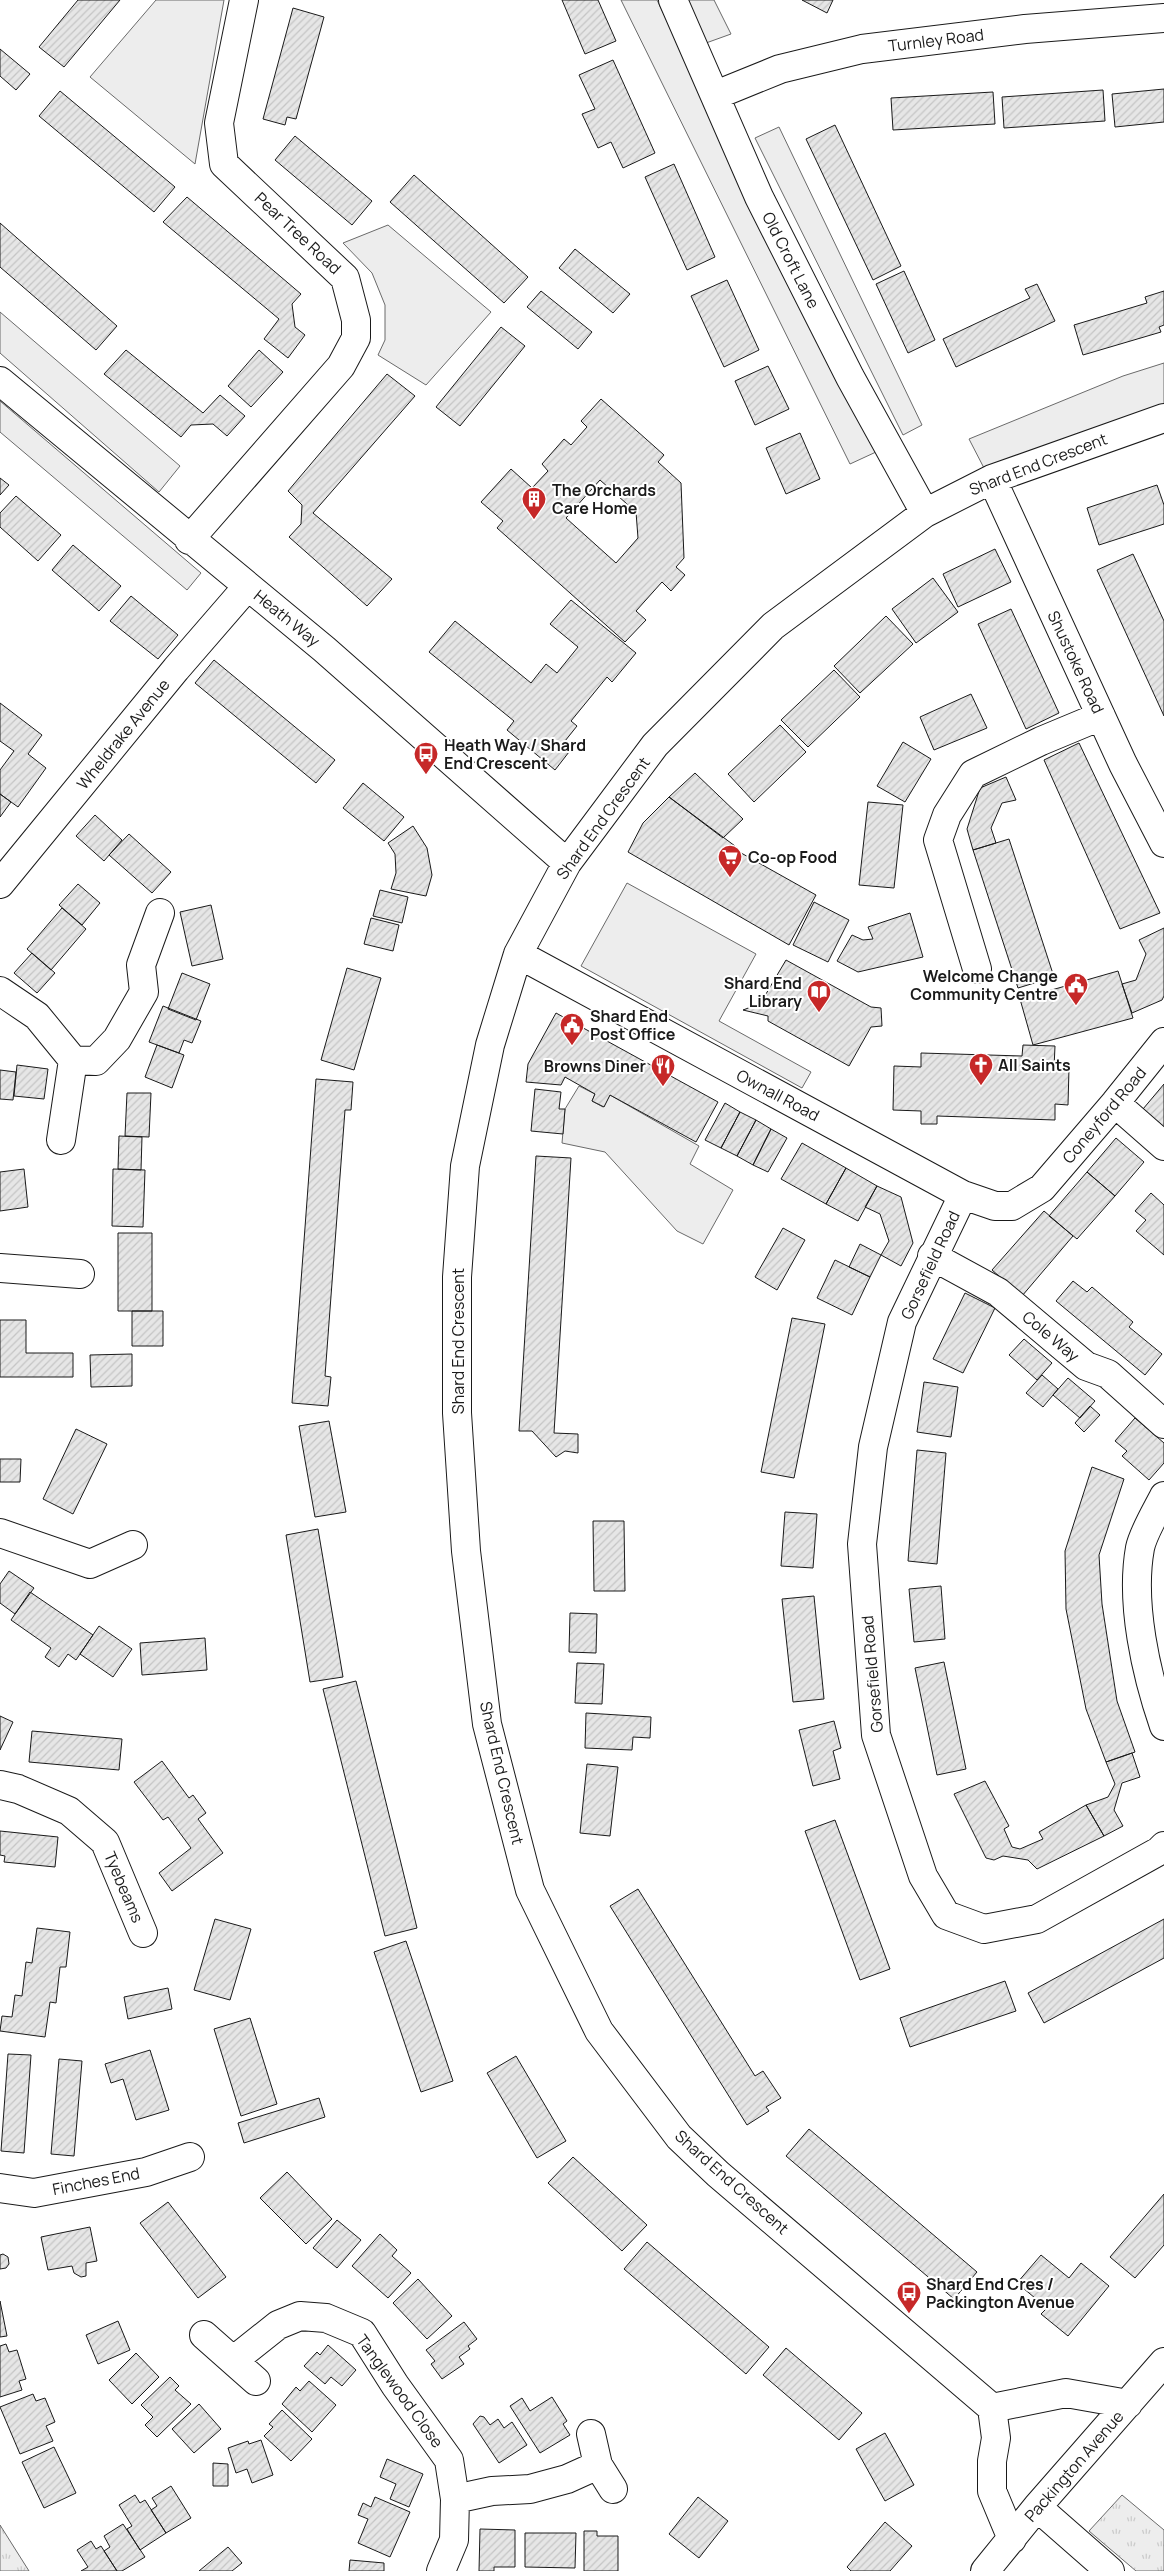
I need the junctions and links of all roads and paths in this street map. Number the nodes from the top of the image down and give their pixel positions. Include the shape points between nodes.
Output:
1 (244, 0) edge
2 (672, 0) edge
3 (1164, 18) edge
4 (716, 95) junction
5 (0, 381) edge
6 (1164, 418) edge
7 (992, 479) junction
8 (925, 513) junction
9 (190, 540) junction
10 (247, 587) junction
11 (1101, 716) junction
12 (1164, 843) edge
13 (567, 863) junction
14 (1, 881) edge
15 (160, 913) dead end
16 (518, 954) junction
17 (977, 969) dead end
18 (0, 991) edge
19 (1164, 1042) edge
20 (73, 1060) junction
21 (1115, 1103) junction
22 (61, 1140) dead end
23 (1164, 1146) edge
24 (1042, 1188) joint
25 (963, 1195) junction
26 (932, 1256) junction
27 (0, 1268) edge
28 (80, 1274) dead end
29 (1164, 1424) edge
30 (1164, 1496) edge
31 (0, 1533) edge
32 (133, 1545) dead end
33 (1164, 1726) edge
34 (0, 1785) edge
35 (1164, 1846) edge
36 (143, 1933) dead end
37 (190, 2157) dead end
38 (0, 2188) edge
39 (204, 2335) dead end
40 (234, 2360) junction
41 (1164, 2362) edge
42 (256, 2381) dead end
43 (1128, 2404) junction
44 (992, 2408) junction
45 (591, 2434) dead end
46 (598, 2465) junction
47 (613, 2489) dead end
48 (455, 2499) junction
49 (1037, 2507) junction
50 (1012, 2539) junction
51 (441, 2571) edge
52 (984, 2571) edge
53 (1110, 2571) edge

1 - 9 street, Pear Tree Road via 218,123 224,164 345,278 356,320 356,338 341,366
2 - 4 street, Old Croft Lane
3 - 4 street, Turnley Road via 1026,29 862,49 780,69
4 - 8 street, Old Croft Lane via 759,197 850,377
5 - 9 street, Heath Way
6 - 7 street, Shard End Crescent
7 - 8 street, Shard End Crescent
7 - 11 street, Shustoke Road
8 - 13 street, Shard End Crescent via 773,626 655,745
9 - 10 street, Heath Way
10 - 13 street, Heath Way via 324,649
10 - 14 street, Wheldrake Avenue
11 - 12 street, Shustoke Road
11 - 17 street via 973,774 947,815 938,840
13 - 16 street, Shard End Crescent
15 - 20 street via 141,965 144,992 117,1039 96,1061
16 - 25 street, Ownall Road
16 - 44 street, Shard End Crescent via 490,1045 465,1166 457,1277 457,1413 466,1551 487,1724 530,1890 599,2031 679,2137
18 - 20 street via 37,1016
19 - 21 street, Coneyford Road
20 - 22 street
21 - 23 street
21 - 24 street, Coneyford Road
24 - 25 street, Ownall Road via 1012,1206 995,1206
25 - 26 street, Gorsefield Road
26 - 29 street, Cole Way via 998,1292 1086,1366 1108,1374
26 - 35 street, Gorsefield Road via 900,1331 873,1447 862,1544 876,1734 923,1876 946,1915 984,1929 1037,1919
27 - 28 street
30 - 33 street via 1140,1547 1137,1606 1155,1699
31 - 32 street via 90,1564
34 - 36 street, Tyebeams via 69,1810 105,1842
37 - 38 street, Finches End via 146,2172 34,2192
39 - 40 street
40 - 42 street
40 - 48 street, Tanglewood Close via 278,2324 300,2316 326,2318 362,2333 449,2460
41 - 43 street, Packington Avenue
43 - 44 street via 1066,2393
43 - 49 street, Packington Avenue
44 - 50 street via 996,2438 992,2491
45 - 46 street
46 - 47 street
46 - 48 street via 567,2479 530,2489 492,2491
48 - 51 street, Tanglewood Close via 454,2540
49 - 50 street, Packington Avenue
49 - 53 street
50 - 52 street, Packington Avenue

